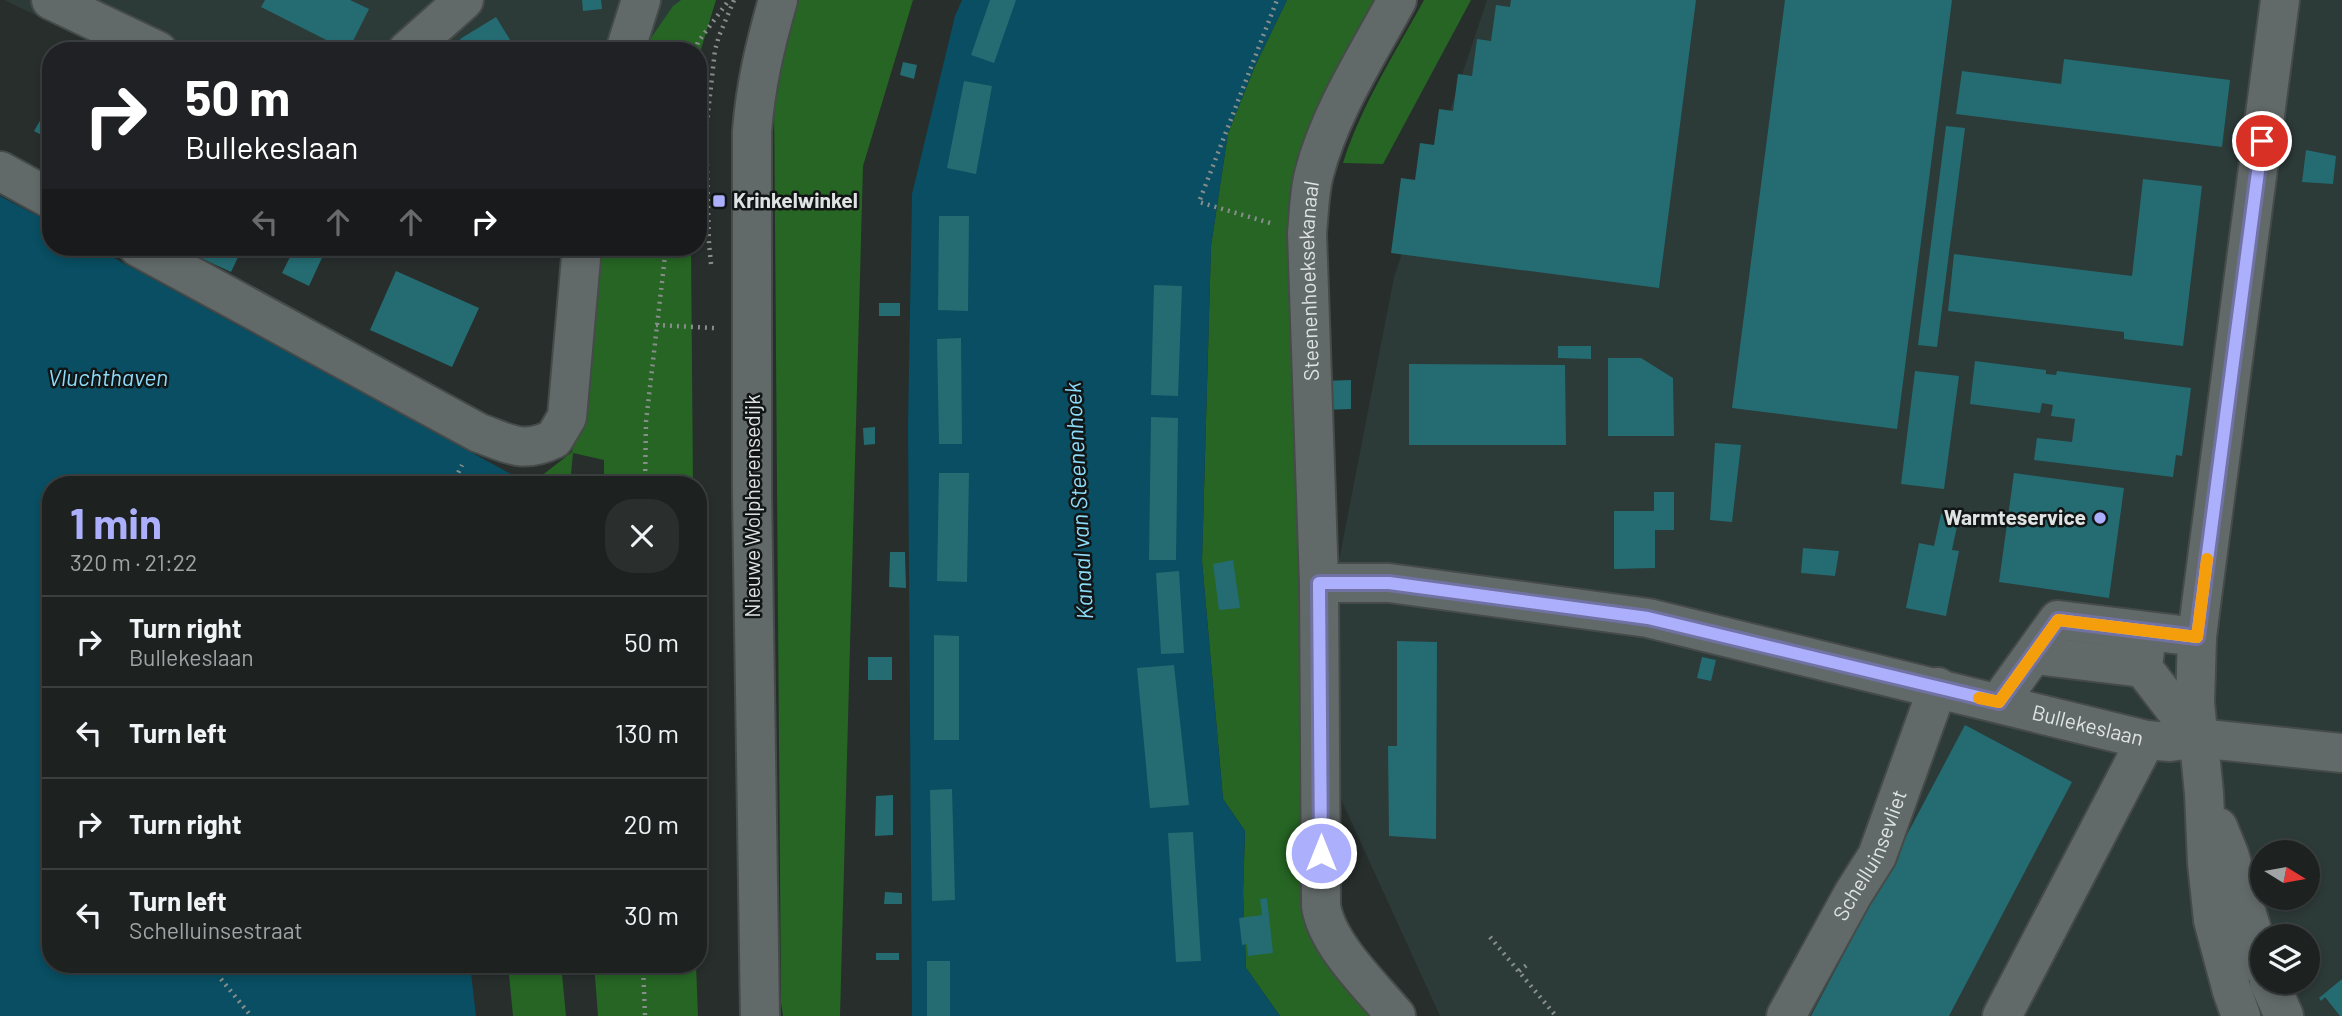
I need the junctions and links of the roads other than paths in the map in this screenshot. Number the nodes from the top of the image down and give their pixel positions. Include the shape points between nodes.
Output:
1 (51, 0) edge
2 (464, 0) edge
3 (641, 0) edge
4 (778, 0) edge
5 (1397, 0) edge
6 (2269, 1) edge
7 (139, 42) edge
8 (417, 42) edge
9 (628, 42) edge
10 (0, 171) edge
11 (42, 194) edge
12 (155, 256) edge
13 (581, 256) edge
14 (1319, 583) junction
15 (2197, 637) junction
16 (2145, 650) junction
17 (1938, 687) junction
18 (1999, 702) junction
19 (2197, 738) junction
20 (2146, 740) junction
21 (2342, 753) edge
22 (2204, 793) junction
23 (2250, 924) edge
24 (2274, 994) edge
25 (760, 1016) edge
26 (1395, 1016) edge
27 (1786, 1016) edge
28 (2002, 1016) edge
29 (2241, 1016) edge
30 (2284, 1016) edge

1 - 7 street
2 - 8 street
3 - 9 street
4 - 25 street, Nieuwe Wolpherensedijk via 762,53 752,131
5 - 14 street, Steenenhoeksekanaal via 1340,105 1313,177 1307,233
6 - 15 street
10 - 11 street
12 - 13 street via 480,433 529,449 554,439 567,417
14 - 17 street, Bullekeslaan via 1389,583 1648,618
14 - 26 street, Steenenhoeksekanaal via 1321,906 1334,941
15 - 16 street
15 - 19 street
16 - 18 street via 2035,655
16 - 19 street
17 - 18 street, Bullekeslaan
17 - 27 street, Schelluinsevliet via 1877,856
18 - 20 street, Bullekeslaan
19 - 20 street, Bullekeslaan
19 - 21 street, Bullekeslaan
19 - 22 street
20 - 28 street
22 - 23 street
22 - 29 street via 2213,920
24 - 30 street

